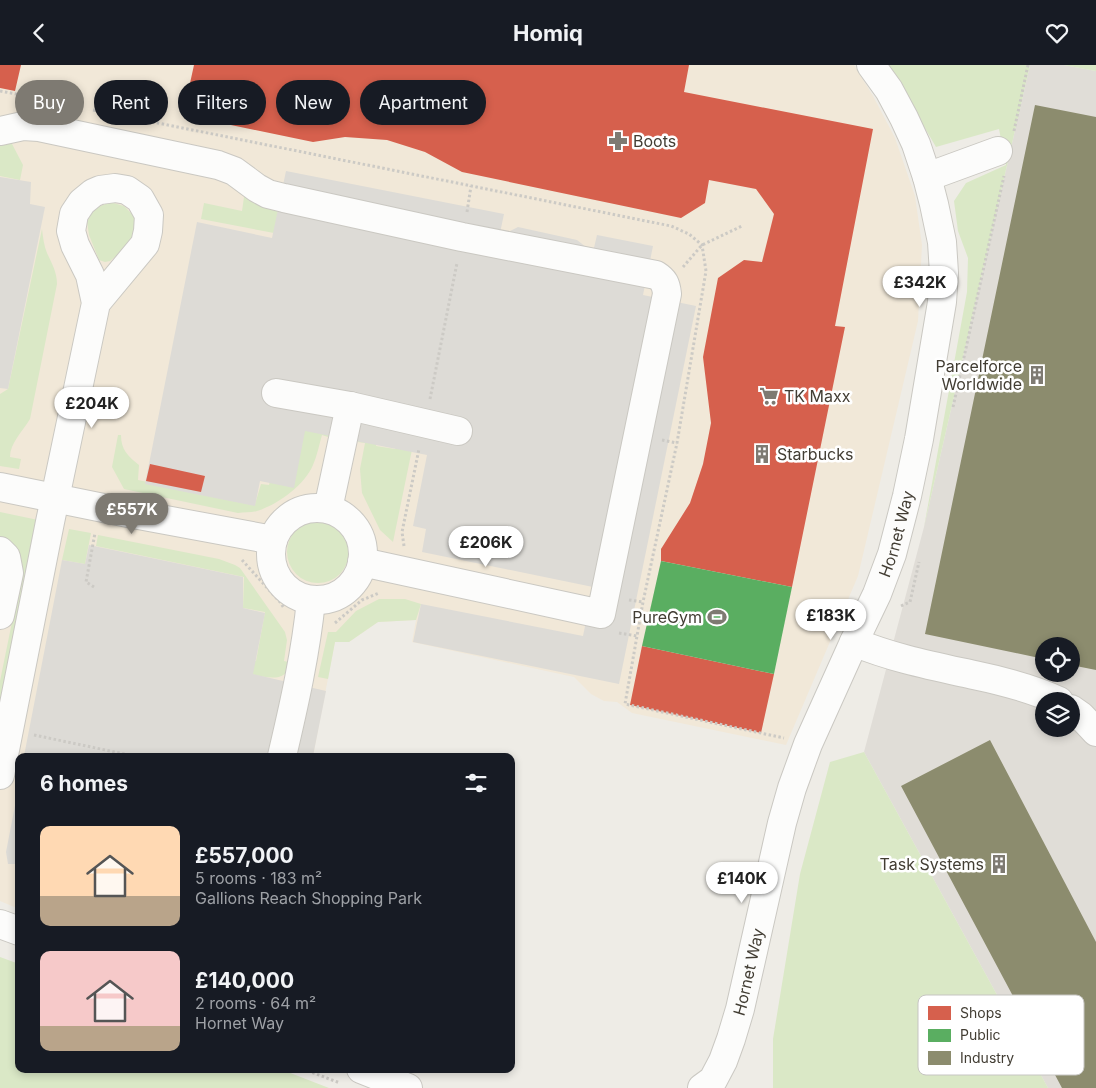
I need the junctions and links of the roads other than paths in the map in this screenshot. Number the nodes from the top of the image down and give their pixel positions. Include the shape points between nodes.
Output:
1 (871, 65) edge
2 (0, 131) edge
3 (1005, 151) road end
4 (927, 177) junction
5 (92, 327) dead end
6 (276, 393) dead end
7 (350, 406) junction
8 (458, 431) dead end
9 (0, 487) edge
10 (55, 498) junction
11 (328, 509) junction
12 (273, 540) junction
13 (0, 551) edge
14 (362, 562) junction
15 (311, 600) junction
16 (0, 615) edge
17 (854, 643) junction
18 (1040, 692) edge
19 (1080, 715) edge
20 (1096, 732) edge
21 (283, 753) edge
22 (0, 775) edge
23 (0, 924) edge
24 (15, 930) edge
25 (352, 1077) edge
26 (710, 1085) edge
27 (408, 1088) edge

1 - 4 street, Hornet Way via 890,90 916,144
2 - 14 street via 23,126 39,127 218,165 234,171 268,194 663,279 667,294 601,614
3 - 4 street
4 - 17 street, Hornet Way via 942,242 942,303 919,439 892,554
5 - 10 street
6 - 7 street
7 - 8 street
7 - 11 street
9 - 10 street
10 - 12 street
10 - 22 street
11 - 12 street via 301,511 289,518
11 - 14 street via 352,524 363,549
12 - 15 street via 271,553 278,579 298,596
13 - 16 street via 6,557 9,573
14 - 15 street via 358,576 349,587 338,595
15 - 21 street
17 - 18 street via 911,661
17 - 26 street, Hornet Way via 808,744 792,788 740,1009 723,1061
19 - 20 street
23 - 24 street
25 - 27 street

